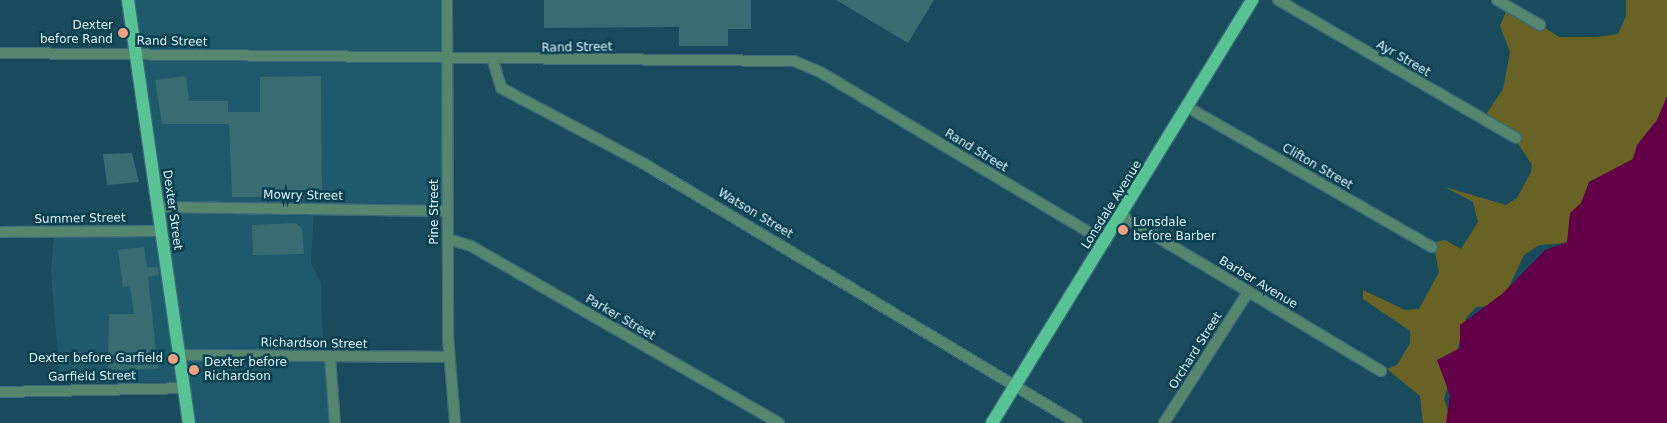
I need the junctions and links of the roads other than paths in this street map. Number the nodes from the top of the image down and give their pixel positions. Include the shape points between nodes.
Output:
1 (128, 0) edge
2 (447, 0) edge
3 (1252, 0) edge
4 (1278, 0) edge
5 (1497, 0) edge
6 (1540, 25) dead end
7 (0, 53) edge
8 (136, 54) junction
9 (448, 60) junction
10 (493, 61) junction
11 (1189, 108) junction
12 (1516, 138) dead end
13 (158, 207) junction
14 (448, 210) junction
15 (1122, 216) junction
16 (161, 231) junction
17 (0, 232) edge
18 (448, 238) junction
19 (1104, 242) junction
20 (1432, 247) dead end
21 (1248, 292) junction
22 (179, 354) junction
23 (330, 357) junction
24 (449, 357) junction
25 (1381, 371) dead end
26 (1016, 386) junction
27 (184, 388) junction
28 (0, 392) edge
29 (189, 423) edge
30 (335, 423) edge
31 (455, 423) edge
32 (779, 423) edge
33 (992, 423) edge
34 (1077, 423) edge
35 (1164, 423) edge

1 - 8 main road, Dexter Street
2 - 9 street, Pine Street
3 - 11 main road, Lonsdale Avenue
4 - 12 street, Ayr Street
5 - 6 street
7 - 8 street, Rand Street
8 - 9 street, Rand Street
8 - 13 main road, Dexter Street
9 - 10 street, Rand Street
9 - 14 street, Pine Street
10 - 19 street, Rand Street via 776,60 807,64
10 - 26 street, Watson Street via 500,88 641,162
11 - 15 main road, Lonsdale Avenue
11 - 20 street, Clifton Street
13 - 14 street, Mowry Street
13 - 16 main road, Dexter Street
14 - 18 street, Pine Street
15 - 19 main road, Lonsdale Avenue
15 - 21 street, Barber Avenue
16 - 17 street, Summer Street
16 - 22 main road, Dexter Street
18 - 24 street, Pine Street
18 - 32 street, Parker Street via 471,246
19 - 26 main road, Lonsdale Avenue
21 - 25 street, Barber Avenue
21 - 35 street, Orchard Street
22 - 23 street, Richardson Street
22 - 27 main road, Dexter Street
23 - 24 street, Richardson Street
23 - 30 street
24 - 31 street, Pine Street
26 - 33 main road, Lonsdale Avenue
26 - 34 street, Watson Street
27 - 28 street, Garfield Street
27 - 29 main road, Dexter Street

